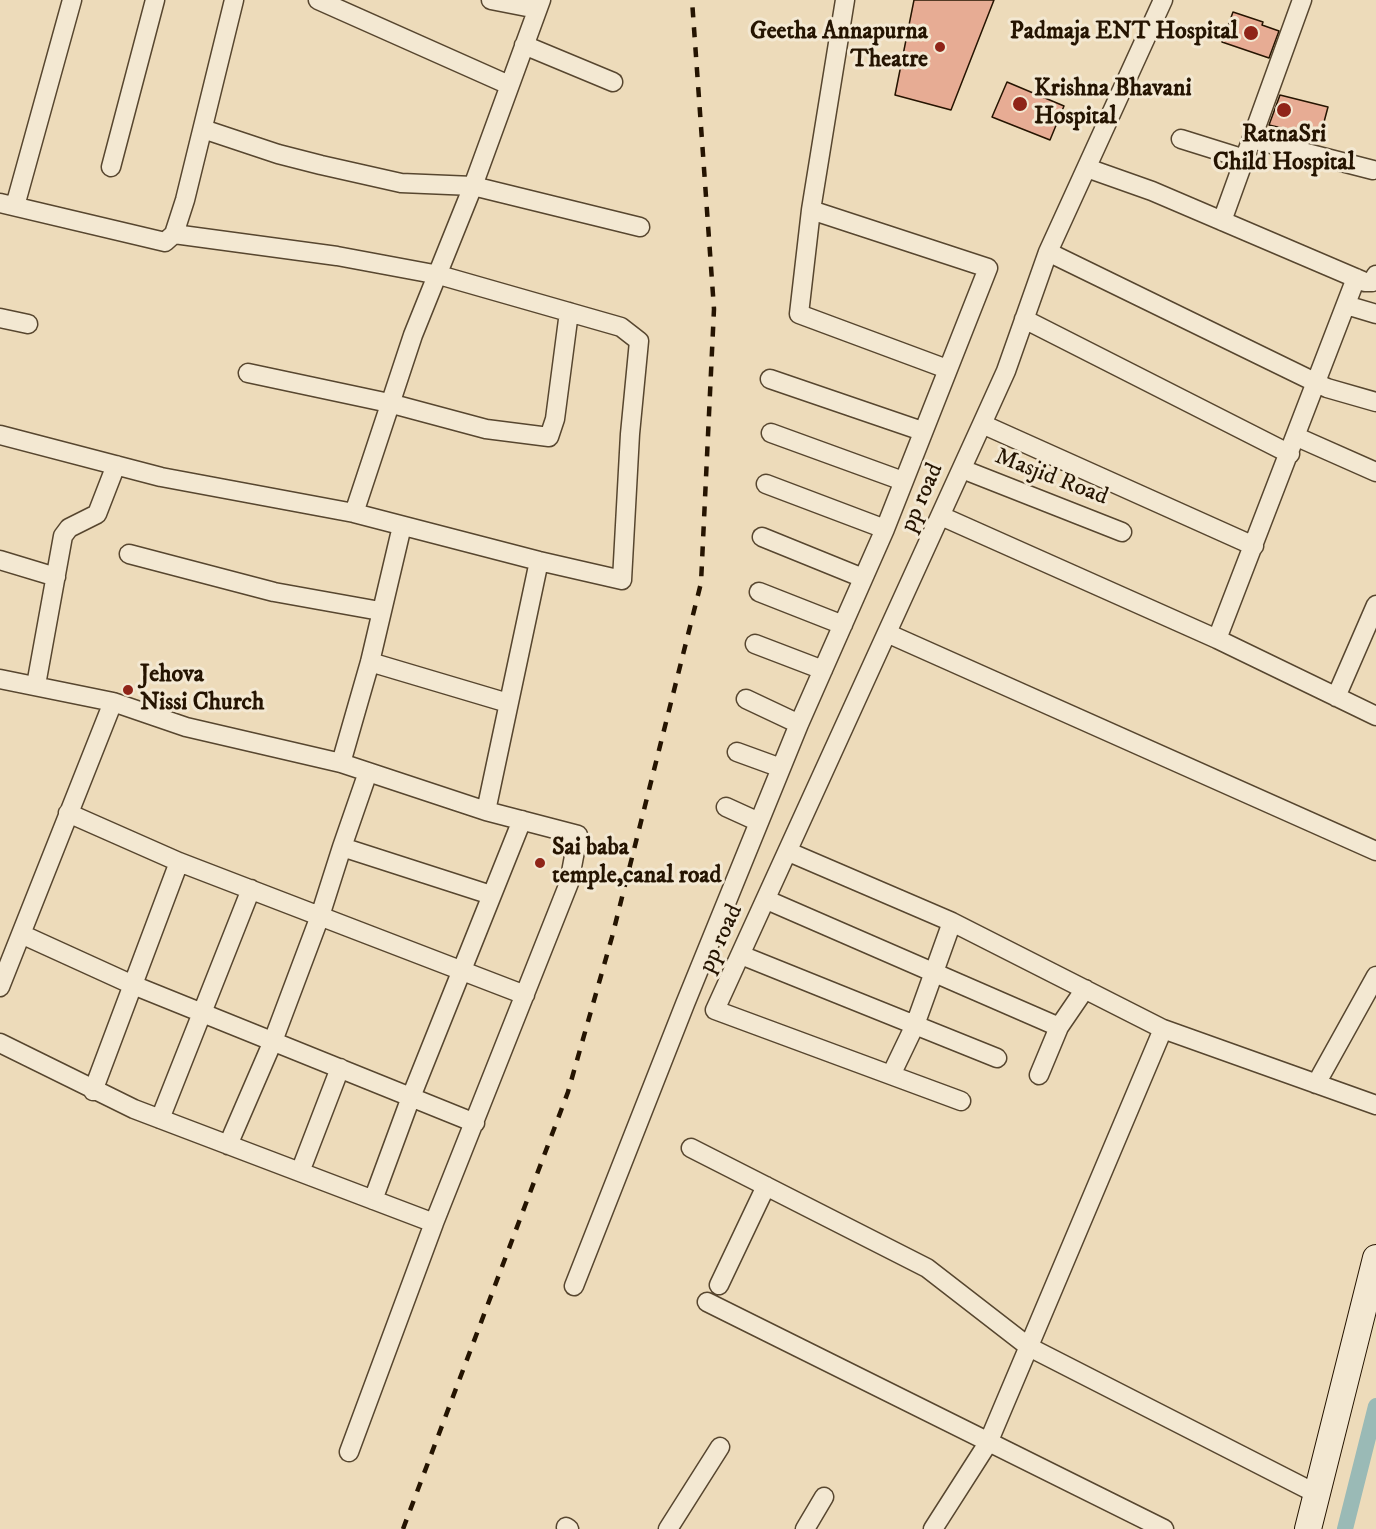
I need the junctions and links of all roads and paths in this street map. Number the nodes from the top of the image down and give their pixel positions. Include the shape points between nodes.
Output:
1 (72, 0) edge
2 (155, 0) edge
3 (234, 0) edge
4 (318, 0) edge
5 (491, 0) edge
6 (845, 0) edge
7 (1163, 0) edge
8 (1302, 0) edge
9 (539, 5) edge
10 (524, 45) junction
11 (613, 82) dead end
12 (509, 85) junction
13 (203, 129) junction
14 (1181, 139) dead end
15 (1252, 139) junction
16 (1245, 159) junction
17 (111, 167) dead end
18 (1086, 168) junction
19 (1373, 170) dead end
20 (472, 186) junction
21 (7, 205) edge
22 (811, 210) junction
23 (1222, 220) junction
24 (640, 227) dead end
25 (174, 234) junction
26 (1048, 252) junction
27 (438, 274) junction
28 (1376, 275) edge
29 (1356, 278) junction
30 (1346, 305) junction
31 (569, 312) junction
32 (1376, 314) edge
33 (0, 318) edge
34 (1024, 319) junction
35 (28, 324) dead end
36 (947, 369) junction
37 (248, 373) dead end
38 (771, 379) dead end
39 (1317, 383) junction
40 (1376, 402) edge
41 (389, 403) junction
42 (982, 424) junction
43 (922, 431) junction
44 (771, 433) dead end
45 (0, 435) edge
46 (1297, 436) junction
47 (1290, 454) junction
48 (116, 465) junction
49 (962, 469) junction
50 (1376, 472) edge
51 (903, 481) junction
52 (766, 484) dead end
53 (354, 513) junction
54 (941, 516) junction
55 (402, 526) junction
56 (885, 529) junction
57 (1122, 532) dead end
58 (762, 537) dead end
59 (1254, 546) junction
60 (129, 554) dead end
61 (0, 560) edge
62 (539, 561) junction
63 (56, 577) junction
64 (863, 578) junction
65 (759, 592) dead end
66 (1376, 605) edge
67 (380, 611) junction
68 (843, 625) junction
69 (889, 634) junction
70 (1217, 639) junction
71 (754, 644) dead end
72 (370, 662) junction
73 (823, 670) junction
74 (0, 680) edge
75 (36, 685) junction
76 (1336, 697) junction
77 (746, 699) dead end
78 (113, 702) junction
79 (508, 703) junction
80 (1376, 716) edge
81 (799, 724) junction
82 (737, 752) dead end
83 (341, 763) junction
84 (782, 768) junction
85 (368, 772) junction
86 (726, 807) dead end
87 (486, 811) junction
88 (68, 813) junction
89 (522, 820) junction
90 (759, 822) junction
91 (342, 847) junction
92 (1376, 851) edge
93 (789, 852) junction
94 (179, 862) junction
95 (251, 889) junction
96 (491, 896) junction
97 (766, 900) junction
98 (320, 916) junction
99 (952, 922) junction
100 (21, 934) junction
101 (741, 956) junction
102 (460, 970) junction
103 (935, 973) junction
104 (1376, 976) edge
105 (133, 985) junction
106 (0, 987) edge
107 (1085, 989) junction
108 (525, 995) junction
109 (203, 1013) junction
110 (915, 1025) junction
111 (1059, 1027) junction
112 (1163, 1029) junction
113 (273, 1041) junction
114 (0, 1042) edge
115 (997, 1058) dead end
116 (340, 1068) junction
117 (891, 1075) junction
118 (1039, 1075) dead end
119 (1316, 1084) junction
120 (93, 1091) junction
121 (411, 1097) junction
122 (961, 1101) dead end
123 (1376, 1105) edge
124 (160, 1119) junction
125 (475, 1123) junction
126 (228, 1145) junction
127 (691, 1148) dead end
128 (300, 1172) junction
129 (765, 1186) junction
130 (373, 1200) junction
131 (434, 1223) junction
132 (1376, 1258) edge
133 (719, 1285) dead end
134 (574, 1286) dead end
135 (707, 1302) dead end
136 (1029, 1347) junction
137 (988, 1443) junction
138 (720, 1447) dead end
139 (349, 1452) dead end
140 (1317, 1494) junction
141 (824, 1497) dead end
142 (668, 1529) edge
143 (805, 1529) edge
144 (933, 1529) edge
145 (1164, 1529) edge
146 (1308, 1529) edge

1 - 21 street
2 - 17 street
3 - 13 street
4 - 12 street
5 - 9 street
6 - 22 street
7 - 18 street, pp road
8 - 15 street
9 - 10 street
10 - 11 street
10 - 12 street
12 - 20 street
13 - 20 street via 278,154 401,183
13 - 25 street
14 - 16 street
15 - 16 street
15 - 19 street
16 - 23 street
18 - 23 street
18 - 26 street, pp road
20 - 24 street
20 - 27 street
21 - 25 street via 165,242
22 - 36 street via 799,314
22 - 36 street via 988,268
23 - 29 street
25 - 27 street
26 - 34 street, pp road
26 - 39 street
27 - 31 street
27 - 41 street
28 - 29 street via 1372,282
29 - 30 street
30 - 32 street
30 - 39 street
31 - 41 street via 555,419 549,437 486,429
31 - 62 street via 621,327 639,341 622,580
33 - 35 street
34 - 42 street, pp road
34 - 47 street
36 - 43 street
37 - 41 street
38 - 43 street
39 - 40 street
39 - 46 street
41 - 53 street
42 - 49 street, pp road
42 - 59 street
43 - 51 street
44 - 51 street
45 - 48 street
46 - 47 street
46 - 50 street
47 - 59 street
48 - 53 street
48 - 63 street via 97,514 69,528 63,536
49 - 54 street, pp road
49 - 57 street, Masjid Road
51 - 56 street
52 - 56 street
53 - 55 street
54 - 69 street, pp road
54 - 70 street
55 - 62 street
55 - 67 street
56 - 64 street
58 - 64 street
59 - 70 street
60 - 67 street via 274,592
61 - 63 street
62 - 79 street
63 - 75 street
64 - 68 street
65 - 68 street
66 - 76 street
67 - 72 street
68 - 73 street
69 - 92 street
69 - 93 street, pp road
70 - 76 street
71 - 73 street
72 - 79 street
72 - 83 street
73 - 81 street
74 - 75 street
75 - 78 street
76 - 80 street
77 - 81 street
78 - 83 street via 186,727
78 - 88 street
79 - 87 street
81 - 84 street
82 - 84 street
83 - 85 street
84 - 90 street
85 - 87 street
85 - 91 street
86 - 90 street
87 - 89 street
88 - 94 street
88 - 100 street
89 - 96 street
89 - 108 street via 578,835 569,883
90 - 134 street
91 - 96 street
91 - 98 street
93 - 97 street, pp road
93 - 99 street
94 - 95 street
94 - 105 street
95 - 98 street
95 - 109 street
96 - 102 street
97 - 101 street, pp road
97 - 103 street
98 - 102 street
98 - 113 street
99 - 103 street
99 - 107 street
100 - 105 street
100 - 106 street
101 - 110 street
101 - 117 street, pp road via 715,1010
102 - 108 street
102 - 121 street
103 - 110 street
103 - 111 street
104 - 119 street
105 - 109 street
105 - 120 street
107 - 111 street
107 - 112 street
108 - 125 street
109 - 113 street
109 - 124 street
110 - 115 street
110 - 117 street
111 - 118 street
112 - 119 street
112 - 136 street
113 - 116 street
113 - 126 street
114 - 120 street
116 - 121 street
116 - 128 street
117 - 122 street
119 - 123 street
120 - 124 street
121 - 125 street
121 - 130 street
124 - 126 street
125 - 131 street
126 - 128 street
127 - 129 street
128 - 130 street
129 - 133 street
129 - 136 street via 927,1268
130 - 131 street
131 - 139 street
132 - 140 main road
135 - 137 street
136 - 137 street
136 - 140 street
137 - 144 street
137 - 145 street
138 - 142 street
140 - 146 main road
141 - 143 street

